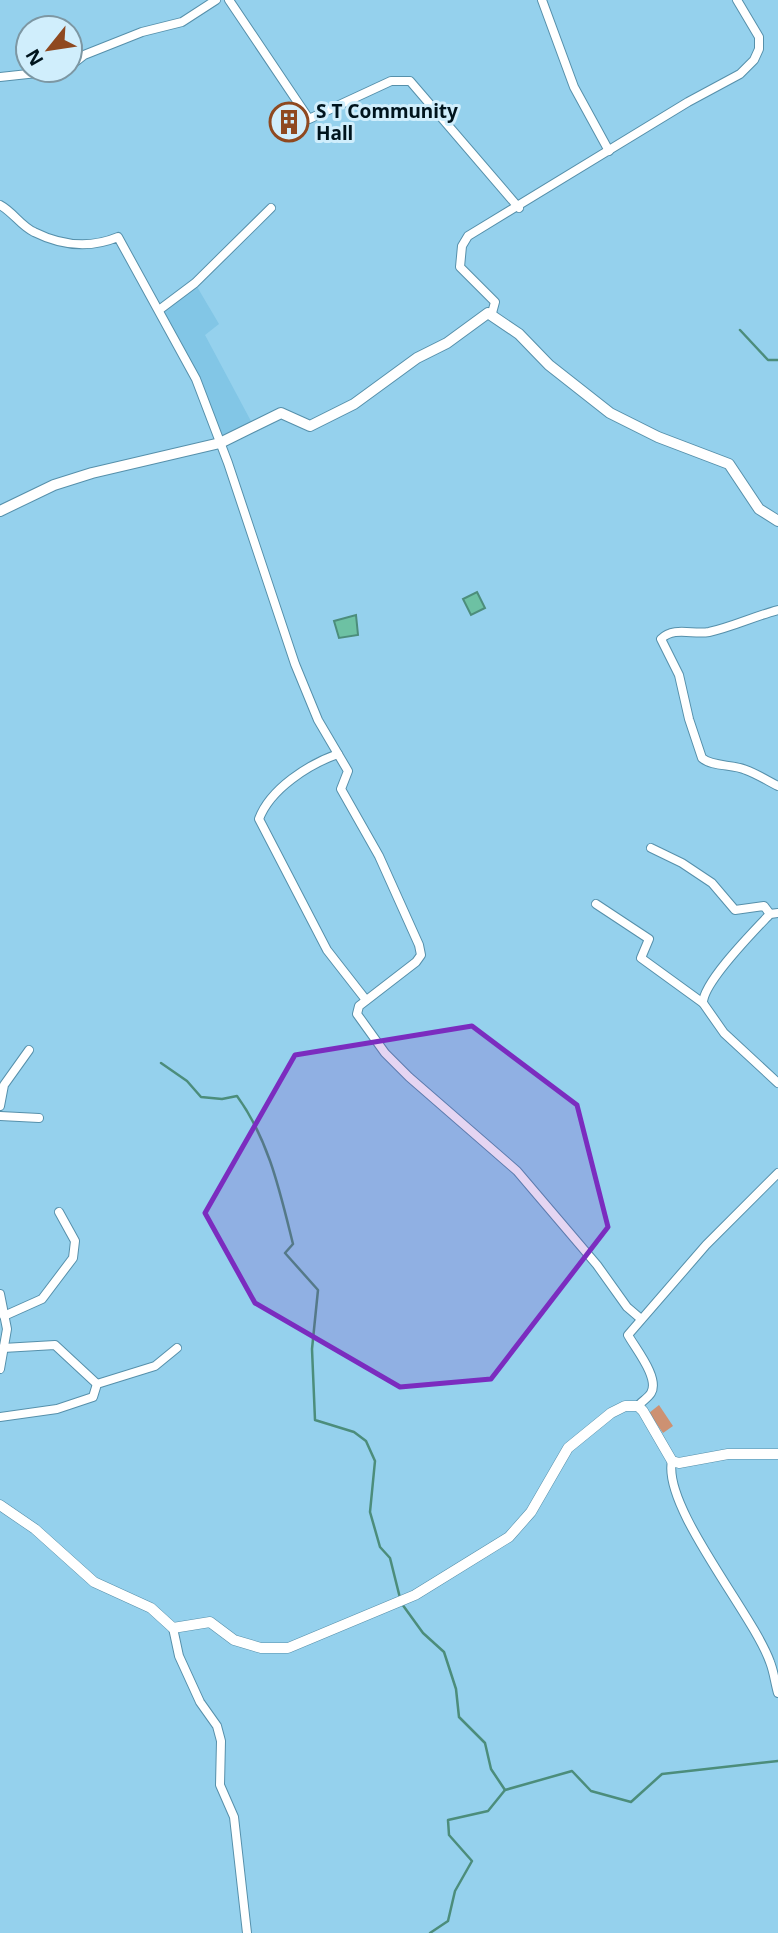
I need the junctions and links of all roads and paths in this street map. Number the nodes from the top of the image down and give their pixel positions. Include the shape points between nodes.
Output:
1 (216, 0) edge
2 (229, 0) edge
3 (542, 0) edge
4 (737, 0) edge
5 (84, 55) edge
6 (609, 151) junction
7 (0, 205) edge
8 (271, 208) dead end
9 (519, 208) junction
10 (159, 310) junction
11 (492, 313) junction
12 (220, 443) junction
13 (0, 511) edge
14 (778, 521) edge
15 (778, 610) edge
16 (338, 754) junction
17 (778, 786) edge
18 (651, 848) dead end
19 (596, 904) dead end
20 (774, 914) edge
21 (366, 1000) junction
22 (702, 1003) junction
23 (29, 1050) dead end
24 (778, 1083) edge
25 (0, 1106) edge
26 (0, 1116) edge
27 (39, 1118) dead end
28 (778, 1173) edge
29 (59, 1212) dead end
30 (0, 1294) edge
31 (4, 1316) junction
32 (640, 1319) junction
33 (177, 1348) dead end
34 (4, 1349) junction
35 (0, 1369) edge
36 (97, 1384) junction
37 (638, 1406) junction
38 (0, 1417) edge
39 (778, 1454) edge
40 (672, 1461) junction
41 (0, 1506) edge
42 (173, 1628) junction
43 (778, 1693) edge
44 (247, 1933) edge

1 - 5 street via 182,22
2 - 9 street via 309,118 391,81 410,81
3 - 6 street via 574,87
4 - 6 street via 759,37 754,61 740,74
6 - 9 street
7 - 10 street via 34,232 66,244 92,245 118,237
8 - 10 street via 195,283
9 - 11 street via 468,236 460,255 460,267 495,302
10 - 12 street via 193,372
11 - 12 main road via 417,358 354,404 310,426 281,413
11 - 14 main road via 610,413 729,464 760,509
12 - 13 main road via 92,473
12 - 16 street via 295,664
15 - 17 street via 706,632 684,631 661,639 679,675 702,758 747,770
16 - 21 street via 348,771 341,789 379,856 421,955
16 - 21 street via 300,771 268,803 259,819 327,950
18 - 20 street via 712,883 735,910 764,906
19 - 22 street via 649,939 641,958
20 - 22 street via 709,987
21 - 32 street via 357,1014 385,1053 517,1171
22 - 24 street via 724,1034
23 - 25 street via 4,1085
26 - 27 street
28 - 32 street
29 - 31 street via 75,1241 73,1258 42,1299
30 - 31 street
31 - 34 street
32 - 37 street via 628,1335 653,1386
33 - 36 street via 155,1366
34 - 35 street
34 - 36 street via 55,1345
36 - 38 street via 93,1397 57,1409
37 - 40 street
37 - 42 street via 611,1413 568,1448 531,1512 509,1537 407,1598 288,1648 261,1648 234,1640 210,1622
39 - 40 street
40 - 43 street via 669,1474 675,1490 720,1580 770,1661
41 - 42 street via 94,1582 151,1608
42 - 44 street via 178,1656 222,1741 220,1785 234,1817

